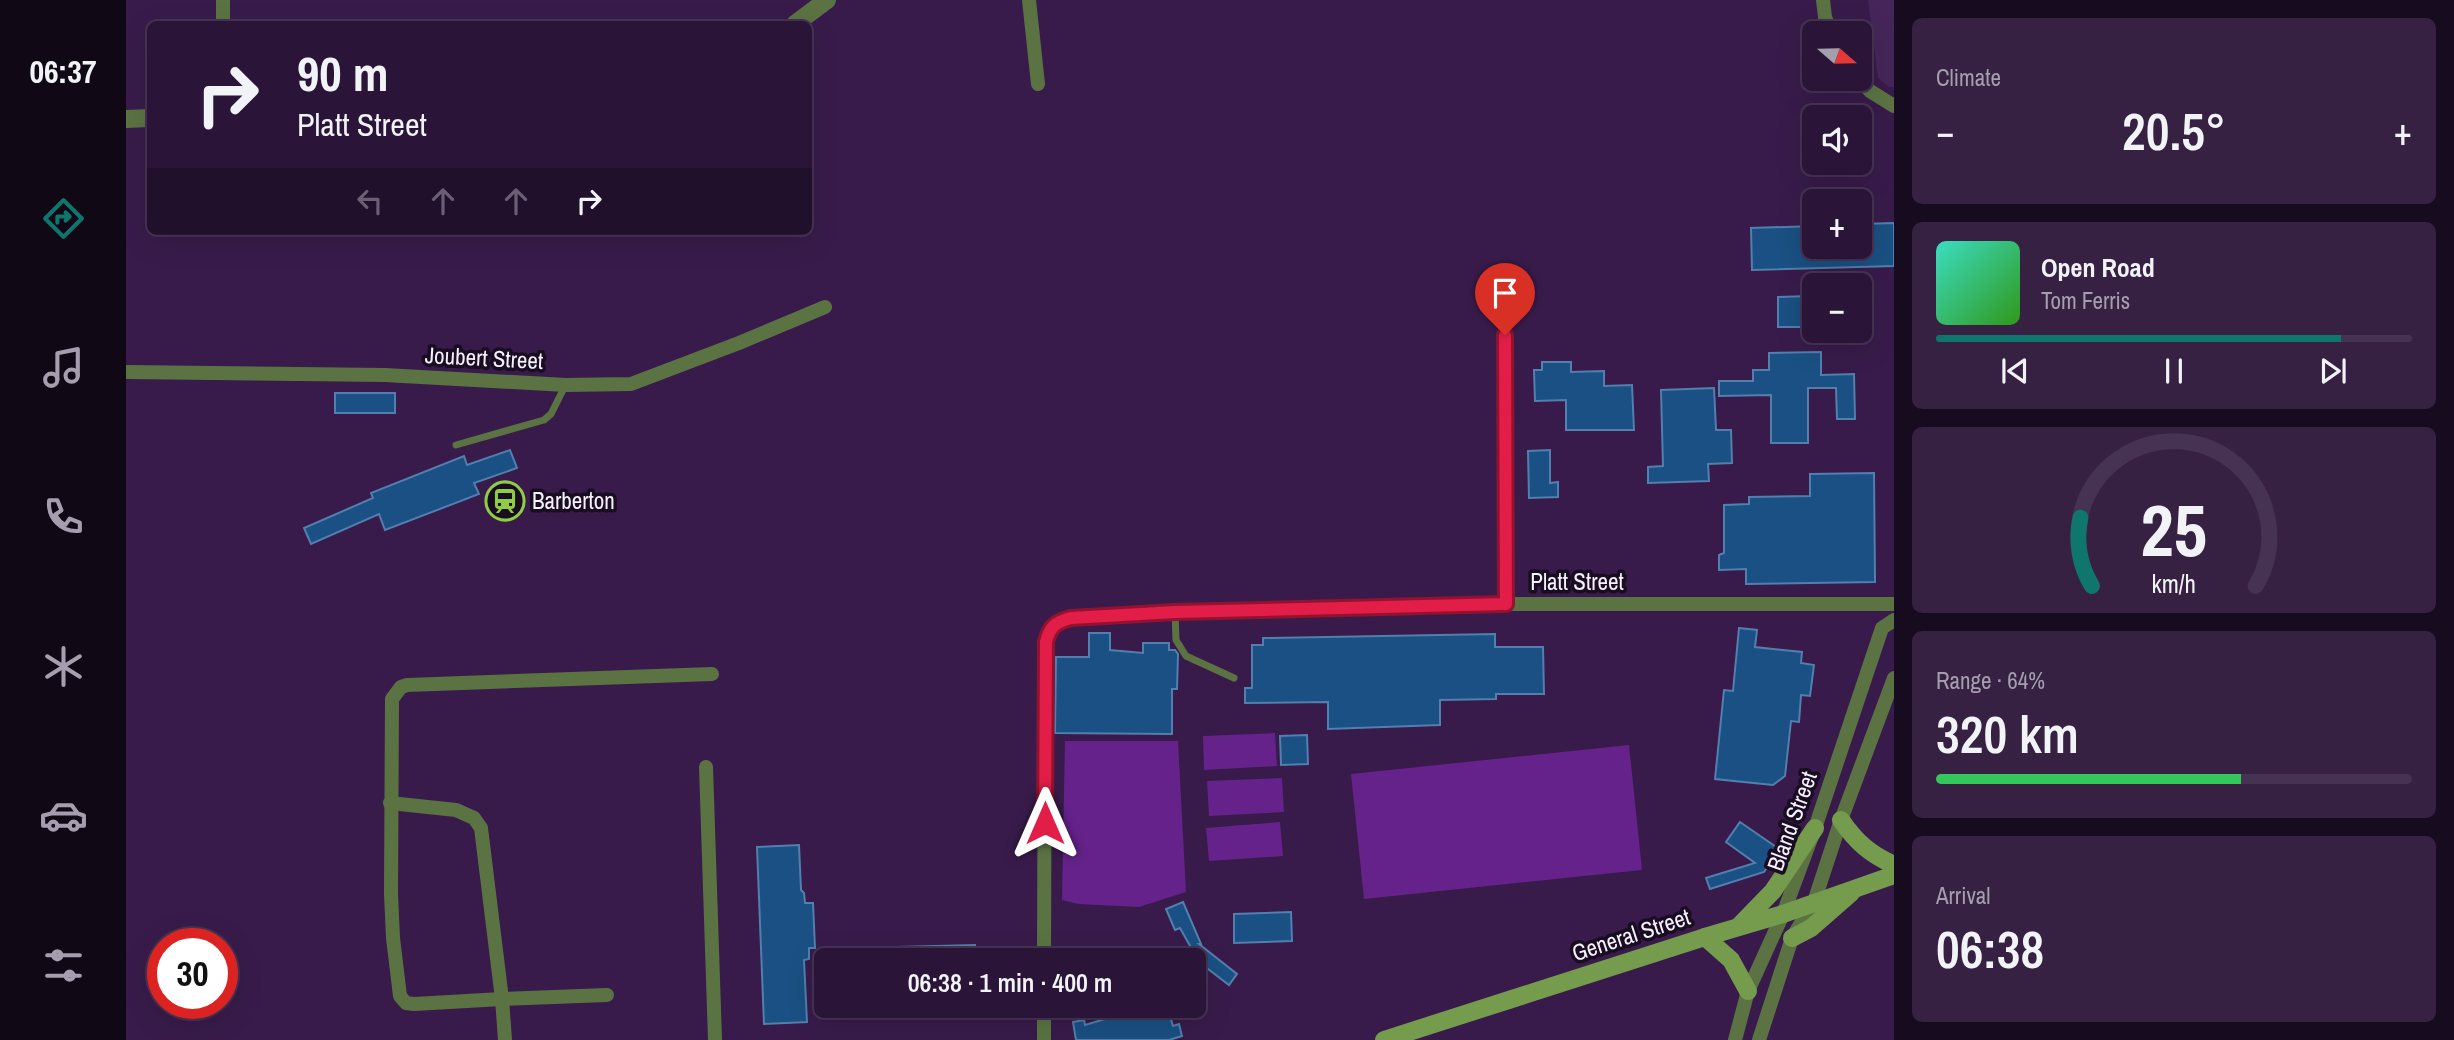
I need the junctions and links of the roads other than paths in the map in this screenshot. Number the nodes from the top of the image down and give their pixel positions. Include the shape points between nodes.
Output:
1 (223, 0) edge
2 (827, 0) edge
3 (1028, 0) edge
4 (1823, 0) edge
5 (223, 21) edge
6 (799, 21) edge
7 (1826, 21) edge
8 (1038, 84) dead end
9 (1870, 91) edge
10 (1894, 106) edge
11 (147, 118) edge
12 (126, 119) edge
13 (825, 307) dead end
14 (1505, 335) dead end
15 (126, 372) edge
16 (566, 385) junction
17 (456, 445) dead end
18 (1506, 604) junction
19 (1894, 604) edge
20 (1175, 612) junction
21 (1894, 620) edge
22 (712, 674) dead end
23 (1234, 678) dead end
24 (1894, 678) edge
25 (706, 767) dead end
26 (390, 803) junction
27 (1841, 820) junction
28 (1815, 828) junction
29 (1894, 865) edge
30 (1894, 875) edge
31 (1856, 888) junction
32 (1814, 902) junction
33 (1783, 914) junction
34 (1738, 927) junction
35 (1705, 937) junction
36 (1792, 938) junction
37 (1044, 948) edge
38 (1748, 991) junction
39 (607, 995) dead end
40 (502, 999) junction
41 (1044, 1018) edge
42 (505, 1040) edge
43 (715, 1040) edge
44 (1044, 1040) edge
45 (1384, 1040) edge
46 (1735, 1040) edge
47 (1759, 1040) edge

1 - 5 street
2 - 6 street
3 - 8 street
4 - 7 street
9 - 10 street
11 - 12 street
13 - 16 street, Joubert Street via 631,384
14 - 18 street
15 - 16 street, Joubert Street via 385,375
16 - 17 lane via 544,420
18 - 19 street, Platt Street
18 - 20 street, Platt Street
20 - 23 lane via 1176,640 1186,656
20 - 37 street, Platt Street via 1071,618 1057,622 1049,631 1045,657
21 - 28 street, Bland Street via 1882,628
22 - 26 street via 401,687 392,699
24 - 27 street, Bland Street
25 - 43 street
26 - 40 street via 456,810 474,818 481,828
26 - 40 street via 393,939 402,1000 414,1004
27 - 29 main road via 1868,852
27 - 32 street, Bland Street
28 - 33 street, Bland Street
28 - 34 main road via 1773,891
30 - 31 main road, General Street
31 - 32 main road, General Street
31 - 36 main road via 1811,928
32 - 33 main road, General Street
32 - 36 street, Bland Street
33 - 34 main road, General Street
33 - 38 street, Bland Street
34 - 35 main road, General Street
35 - 38 main road via 1731,960
35 - 45 main road, General Street
36 - 47 street, Bland Street
38 - 46 street, Bland Street
39 - 40 street
40 - 42 street
41 - 44 street

